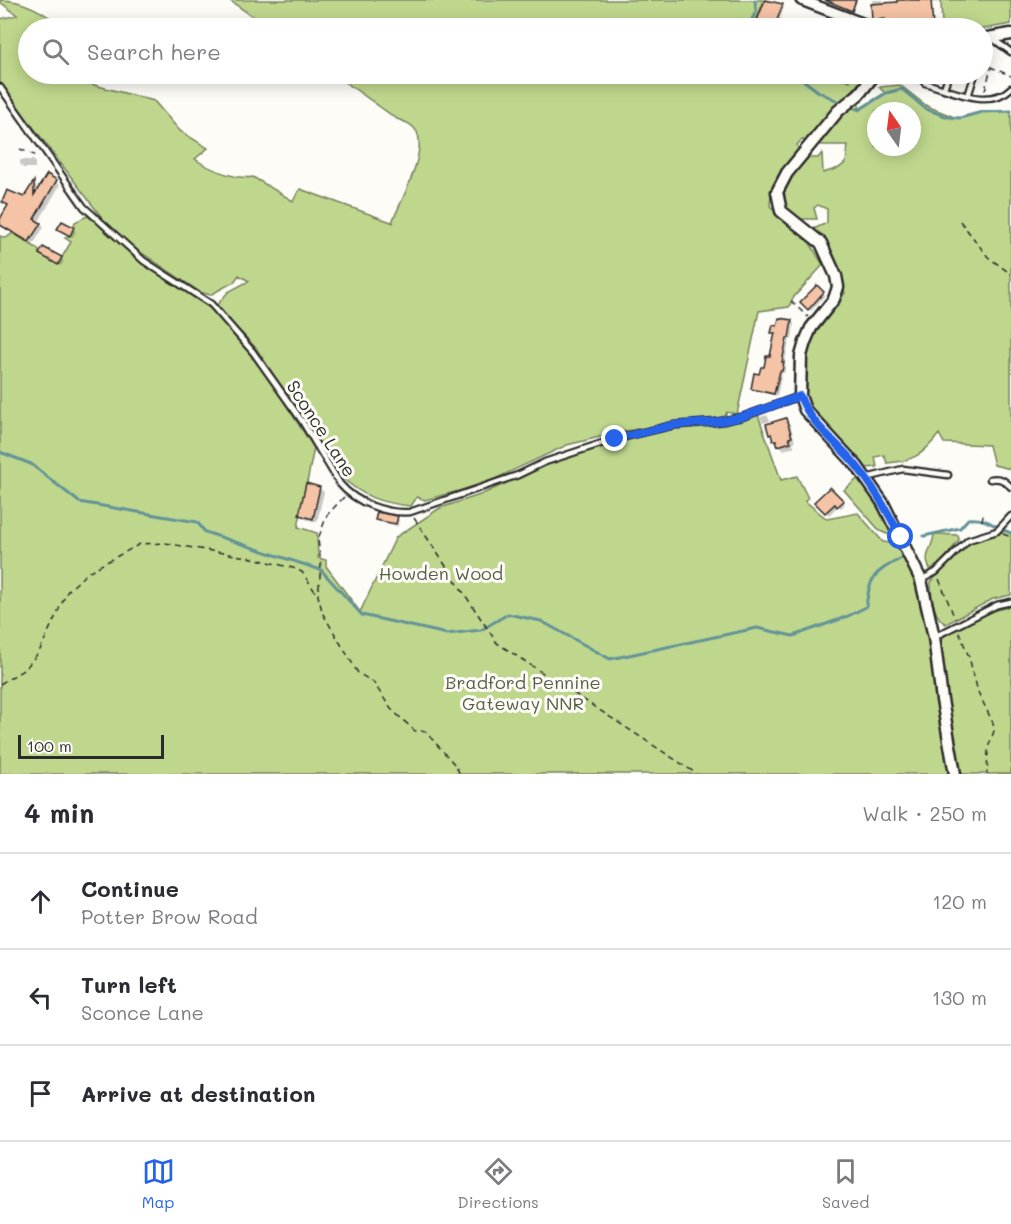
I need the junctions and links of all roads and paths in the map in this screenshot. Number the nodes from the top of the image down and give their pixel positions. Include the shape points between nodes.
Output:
1 (801, 0) edge
2 (849, 18) edge
3 (1011, 34) edge
4 (993, 37) edge
5 (993, 42) edge
6 (1011, 52) edge
7 (993, 69) edge
8 (1011, 76) edge
9 (867, 84) edge
10 (929, 84) edge
11 (945, 84) edge
12 (972, 84) edge
13 (987, 84) edge
14 (0, 87) edge
15 (944, 88) junction
16 (1011, 88) edge
17 (968, 96) junction
18 (983, 98) junction
19 (960, 221) dead end
20 (1011, 274) edge
21 (791, 301) dead end
22 (814, 324) junction
23 (800, 396) junction
24 (948, 475) dead end
25 (866, 478) junction
26 (990, 479) dead end
27 (1011, 487) edge
28 (348, 494) junction
29 (410, 512) junction
30 (983, 515) dead end
31 (1011, 516) edge
32 (982, 521) dead end
33 (936, 572) junction
34 (921, 580) junction
35 (318, 596) junction
36 (1011, 602) edge
37 (957, 624) junction
38 (934, 637) junction
39 (0, 684) edge
40 (460, 774) edge
41 (697, 774) edge
42 (955, 774) edge
43 (987, 774) edge

1 - 2 street
3 - 4 street
5 - 6 lane
7 - 8 path
9 - 22 street via 838,111 787,173 777,192 781,211 821,243 837,276 834,299
10 - 15 lane
11 - 15 lane
12 - 17 lane
13 - 18 path
14 - 28 lane, Sconce Lane via 84,207 144,261 211,304 253,352
15 - 17 lane
16 - 18 lane via 1005,95
17 - 18 lane
19 - 20 path via 988,257
21 - 22 path
22 - 23 street via 801,356
23 - 25 street via 805,410
23 - 29 lane, Sconce Lane via 742,417 674,425 615,439
24 - 25 lane via 903,469
25 - 34 street via 883,503
26 - 27 lane via 1003,479
28 - 29 lane, Sconce Lane via 399,513
28 - 35 path via 327,514 318,539
29 - 41 path via 497,643
30 - 32 path
31 - 33 lane via 997,531 968,540
33 - 34 lane
33 - 37 path
34 - 38 street
35 - 39 path via 302,572 293,568 165,543 140,544 88,572 67,592 39,652 25,669
35 - 40 path via 322,614 358,673 373,682 391,709 415,731 425,731
36 - 37 lane
37 - 38 lane
37 - 43 path via 978,692 993,723
38 - 42 street

